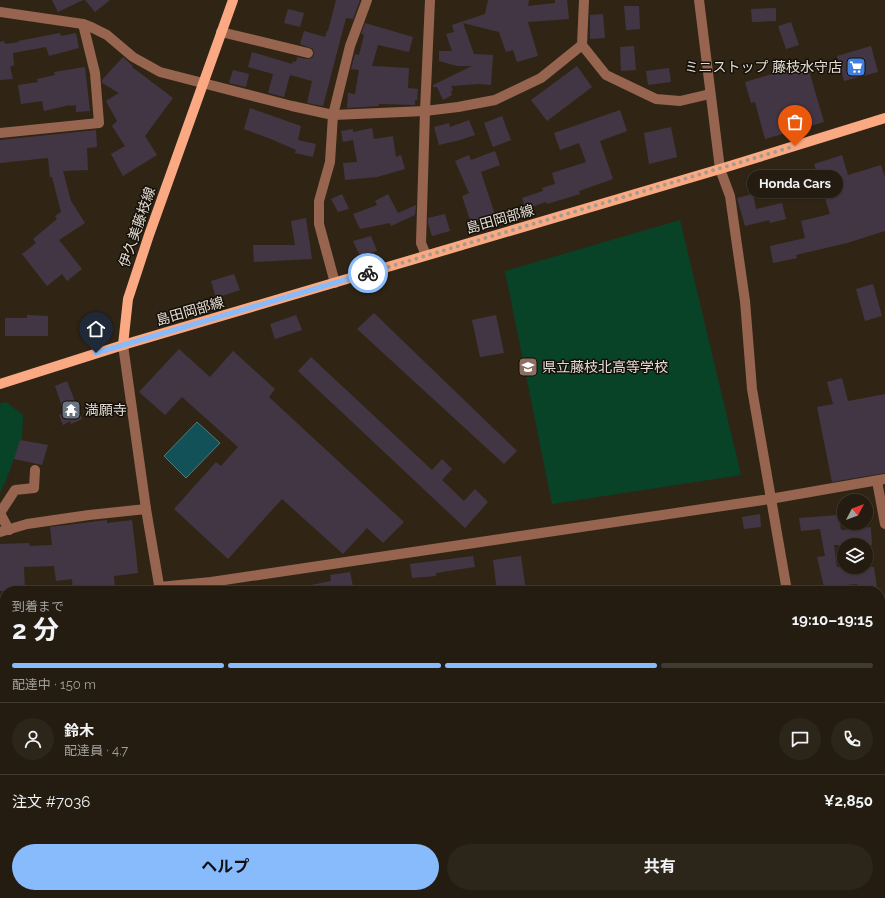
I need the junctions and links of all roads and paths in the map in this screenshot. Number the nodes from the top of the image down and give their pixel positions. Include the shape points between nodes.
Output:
1 (233, 0) edge
2 (367, 0) edge
3 (430, 0) edge
4 (584, 0) edge
5 (699, 0) edge
6 (0, 12) edge
7 (83, 24) junction
8 (221, 32) junction
9 (582, 45) junction
10 (308, 53) dead end
11 (202, 83) junction
12 (710, 94) junction
13 (425, 112) junction
14 (333, 115) junction
15 (885, 118) edge
16 (0, 133) edge
17 (720, 169) junction
18 (426, 255) junction
19 (335, 283) junction
20 (123, 345) junction
21 (0, 384) edge
22 (35, 470) dead end
23 (881, 480) edge
24 (770, 499) junction
25 (146, 509) junction
26 (885, 524) edge
27 (4, 531) edge
28 (159, 586) edge
29 (212, 586) edge
30 (786, 586) edge

1 - 8 main road, 伊久美藤枝線
2 - 14 street via 350,46
3 - 13 street
4 - 9 street
5 - 12 street
6 - 7 street
7 - 11 street via 107,35 133,57 160,72
7 - 16 street via 95,73 99,123
8 - 10 street
8 - 11 main road, 伊久美藤枝線
9 - 12 street via 606,75 656,99 680,101
9 - 13 street via 541,78 495,100
11 - 14 street
11 - 20 main road, 伊久美藤枝線 via 128,299
12 - 17 street
13 - 14 street
13 - 18 street via 421,243
14 - 19 street via 330,162 320,200 319,224
15 - 17 main road, 島田岡部線
17 - 18 main road, 島田岡部線
17 - 24 street via 730,196 745,301 752,389
18 - 19 main road, 島田岡部線
19 - 20 main road, 島田岡部線
20 - 21 main road
20 - 25 street
22 - 27 street via 34,488 15,490 0,513
23 - 24 street
23 - 26 street
24 - 29 street
24 - 30 street
25 - 27 street via 27,524
25 - 28 street

